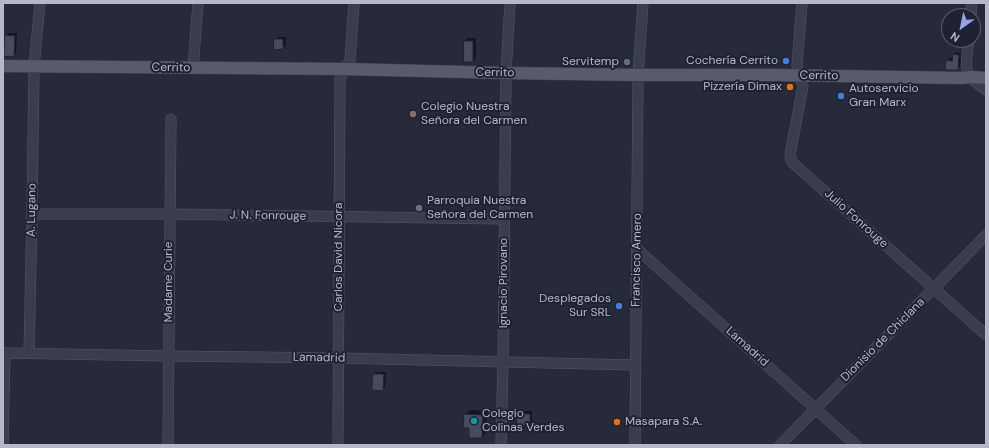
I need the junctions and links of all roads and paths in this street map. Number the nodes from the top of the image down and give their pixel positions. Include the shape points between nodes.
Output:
1 (40, 3) edge
2 (198, 3) edge
3 (354, 3) edge
4 (510, 3) edge
5 (643, 3) edge
6 (802, 3) edge
7 (968, 48) edge
8 (3, 66) edge
9 (34, 67) junction
10 (193, 68) junction
11 (344, 69) junction
12 (506, 73) junction
13 (638, 75) junction
14 (800, 75) junction
15 (971, 78) junction
16 (986, 78) edge
17 (986, 90) edge
18 (171, 119) dead end
19 (32, 214) junction
20 (170, 214) junction
21 (339, 217) junction
22 (504, 219) junction
23 (986, 235) edge
24 (637, 249) junction
25 (934, 288) junction
26 (986, 335) edge
27 (4, 353) edge
28 (29, 353) junction
29 (169, 356) junction
30 (338, 358) junction
31 (503, 362) junction
32 (635, 365) junction
33 (815, 409) junction
34 (3, 445) edge
35 (168, 445) edge
36 (338, 445) edge
37 (501, 445) edge
38 (635, 445) edge
39 (780, 445) edge
40 (856, 445) edge

1 - 9 street, A. Lugano
2 - 10 street
3 - 11 street, Carlos David Nicora via 350,60
4 - 12 street, Ignacio Pirovano
5 - 13 street, Francisco Amero
6 - 14 street via 797,65
7 - 15 street via 967,63
8 - 9 main road, Cerrito
9 - 10 main road, Cerrito
9 - 19 street, A. Lugano
10 - 11 main road, Cerrito
11 - 12 main road, Cerrito
11 - 21 street, Carlos David Nicora via 340,78
12 - 13 main road, Cerrito
12 - 22 street, Ignacio Pirovano
13 - 14 main road, Cerrito
13 - 24 street, Francisco Amero
14 - 15 main road, Cerrito
14 - 25 street, Julio Fonrouge via 803,86 790,160
15 - 16 main road, Cerrito
15 - 17 street
18 - 20 street, Madame Curie
19 - 20 street, J. N. Fonrouge
19 - 28 street, A. Lugano
20 - 21 street, J. N. Fonrouge
20 - 29 street, Madame Curie
21 - 22 street, J. N. Fonrouge
21 - 30 street, Carlos David Nicora
22 - 31 street, Ignacio Pirovano
23 - 25 street, Dionisio de Chiclana
24 - 32 street, Francisco Amero
24 - 33 street, Lamadrid
25 - 26 street, Julio Fonrouge
25 - 33 street, Dionisio de Chiclana
27 - 28 street, Lamadrid
27 - 34 street
28 - 29 street, Lamadrid
29 - 30 street, Lamadrid
29 - 35 street, Madame Curie
30 - 31 street, Lamadrid
30 - 36 street, Carlos David Nicora
31 - 32 street, Lamadrid
31 - 37 street, Ignacio Pirovano
32 - 38 street, Francisco Amero
33 - 39 street, Dionisio de Chiclana
33 - 40 street, Lamadrid

